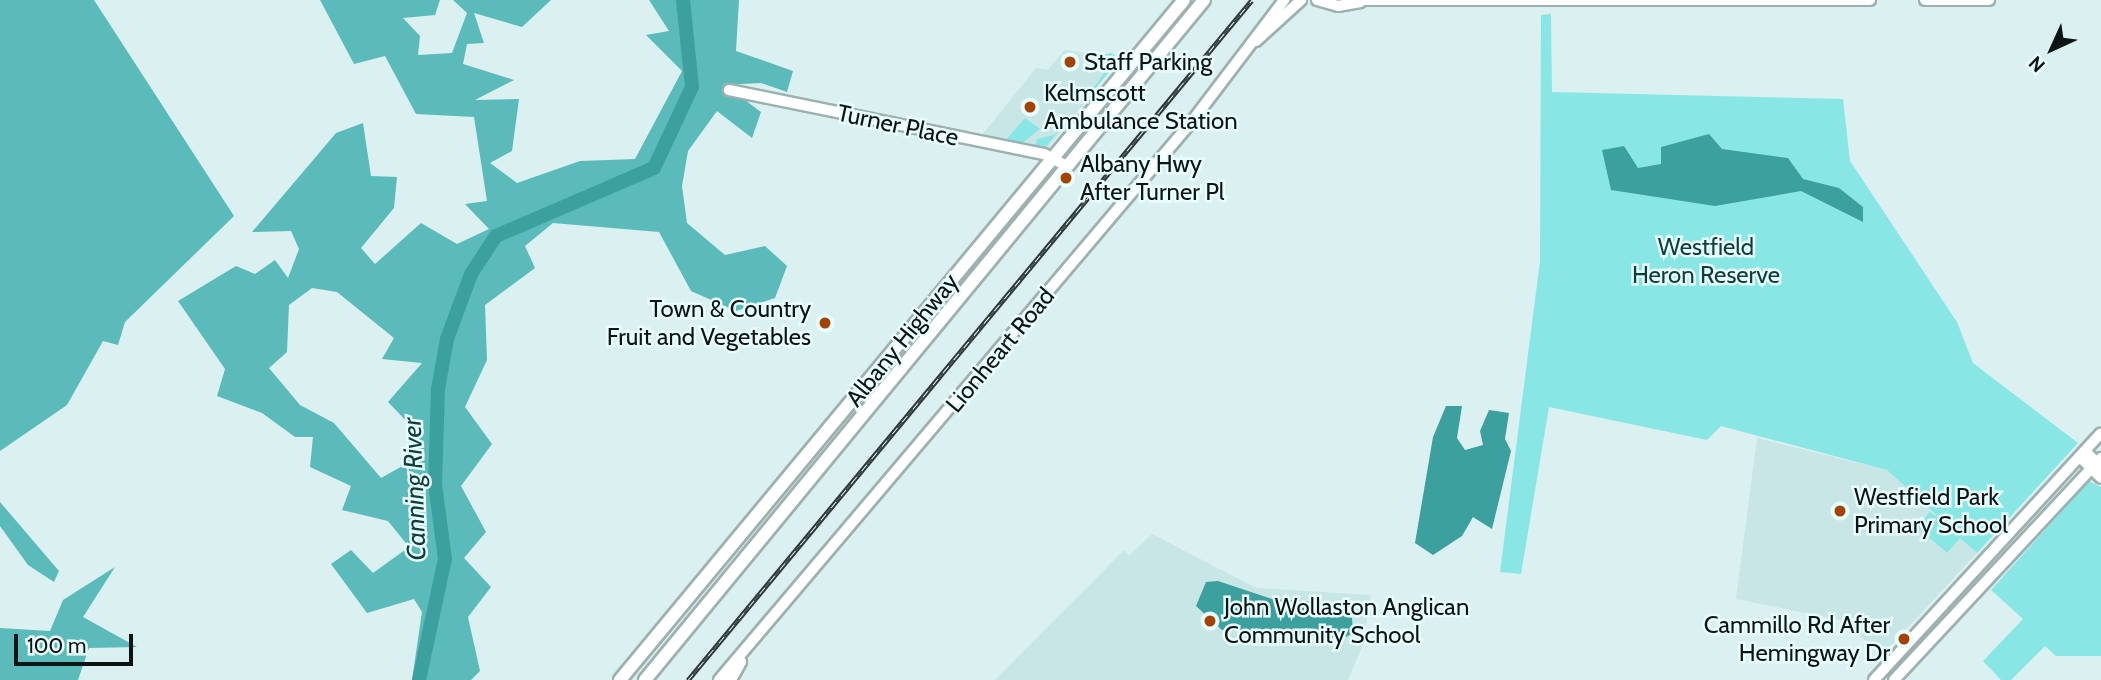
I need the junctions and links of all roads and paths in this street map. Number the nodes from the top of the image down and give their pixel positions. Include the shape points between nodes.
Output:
1 (1184, 0) edge
2 (1204, 0) edge
3 (1284, 0) edge
4 (1301, 0) edge
5 (1317, 0) edge
6 (1870, 0) edge
7 (1925, 0) edge
8 (1989, 0) edge
9 (1359, 1) edge
10 (1254, 42) junction
11 (729, 90) dead end
12 (1054, 156) junction
13 (1065, 165) junction
14 (882, 365) junction
15 (896, 376) junction
16 (2101, 433) edge
17 (2083, 455) junction
18 (2098, 464) edge
19 (2101, 478) edge
20 (744, 656) junction
21 (640, 660) junction
22 (649, 676) edge
23 (620, 680) edge
24 (719, 680) edge
25 (731, 680) edge
26 (1874, 680) edge
27 (1894, 680) edge

1 - 12 highway, Albany Highway
2 - 13 highway, Albany Highway
3 - 10 main road, Lionheart Road
4 - 10 main road, Lionheart Road
5 - 9 main road via 1338,6
6 - 9 main road
7 - 8 main road
10 - 20 main road, Lionheart Road
11 - 12 street, Turner Place
12 - 13 street, Turner Place
12 - 14 highway, Albany Highway
13 - 15 highway, Albany Highway
14 - 15 highway
14 - 21 highway, Albany Highway
15 - 22 highway, Albany Highway
16 - 17 main road
17 - 18 street
17 - 26 main road
18 - 19 street
18 - 27 main road
20 - 24 main road, Lionheart Road
20 - 25 main road, Lionheart Road
21 - 22 highway
21 - 23 highway, Albany Highway

